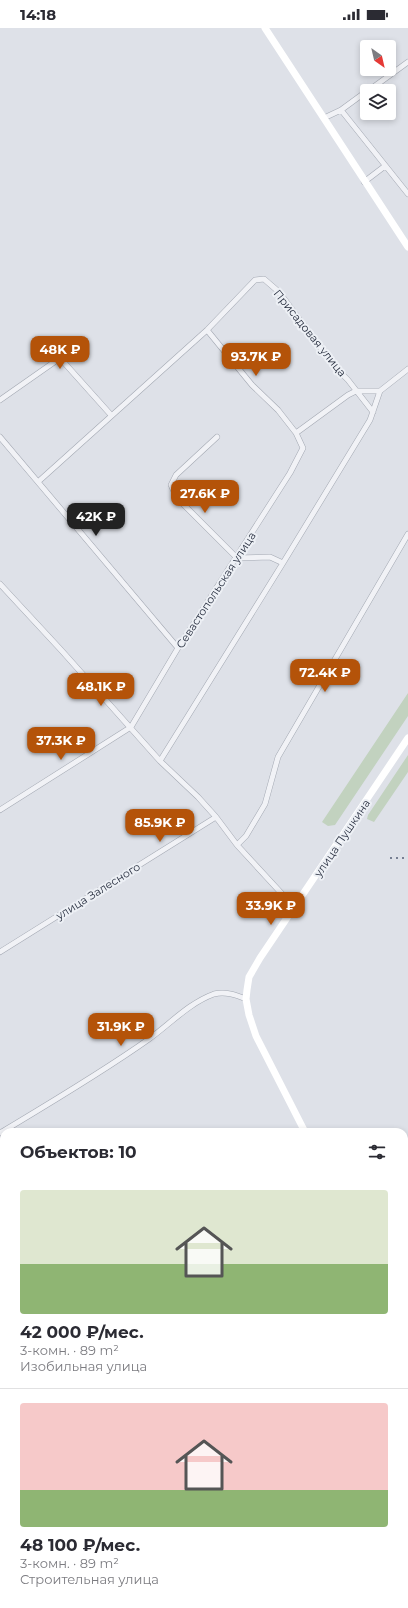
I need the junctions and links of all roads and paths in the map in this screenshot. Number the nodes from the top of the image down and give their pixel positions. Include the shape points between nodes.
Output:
1 (265, 28) edge
2 (408, 62) edge
3 (377, 84) edge
4 (360, 96) edge
5 (341, 110) junction
6 (324, 118) junction
7 (385, 166) junction
8 (364, 182) junction
9 (408, 194) edge
10 (408, 247) edge
11 (207, 330) junction
12 (408, 369) edge
13 (380, 391) junction
14 (356, 392) junction
15 (0, 400) edge
16 (373, 412) junction
17 (111, 415) junction
18 (296, 433) junction
19 (0, 437) edge
20 (217, 437) dead end
21 (38, 482) junction
22 (408, 534) edge
23 (237, 558) junction
24 (283, 563) junction
25 (0, 584) edge
26 (178, 648) junction
27 (131, 726) junction
28 (408, 738) edge
29 (160, 760) junction
30 (0, 810) edge
31 (216, 817) junction
32 (237, 845) junction
33 (295, 908) junction
34 (0, 952) edge
35 (246, 999) junction
36 (8, 1128) edge
37 (303, 1128) edge

1 - 6 main road
2 - 3 street
4 - 5 street
5 - 6 street
5 - 7 street
6 - 8 main road
7 - 8 street
7 - 9 street
8 - 10 main road
11 - 14 street, Присадовая улица via 255,280 264,279 279,292
11 - 17 street, Присадовая улица
11 - 18 street
12 - 13 street
13 - 14 street
13 - 16 street
14 - 16 street, Присадовая улица
14 - 18 street via 348,395
15 - 17 street via 60,358
16 - 24 street
17 - 21 street, Присадовая улица
18 - 23 street, Севастопольская улица via 303,448
19 - 21 street
20 - 23 street via 176,475 171,485 177,498
21 - 26 street
22 - 32 street via 278,757 265,804 246,836
23 - 24 street via 270,557
23 - 26 street, Севастопольская улица
24 - 29 street
25 - 27 street
26 - 27 street, Севастопольская улица
27 - 29 street
27 - 30 street
28 - 33 main road, улица Пушкина
29 - 31 street
31 - 32 street
31 - 34 street, улица Залесного
32 - 33 street
33 - 35 main road, улица Пушкина via 260,958 250,978
35 - 36 street via 229,993 215,994 186,1010 143,1043 70,1091
35 - 37 main road, улица Пушкина via 256,1036

